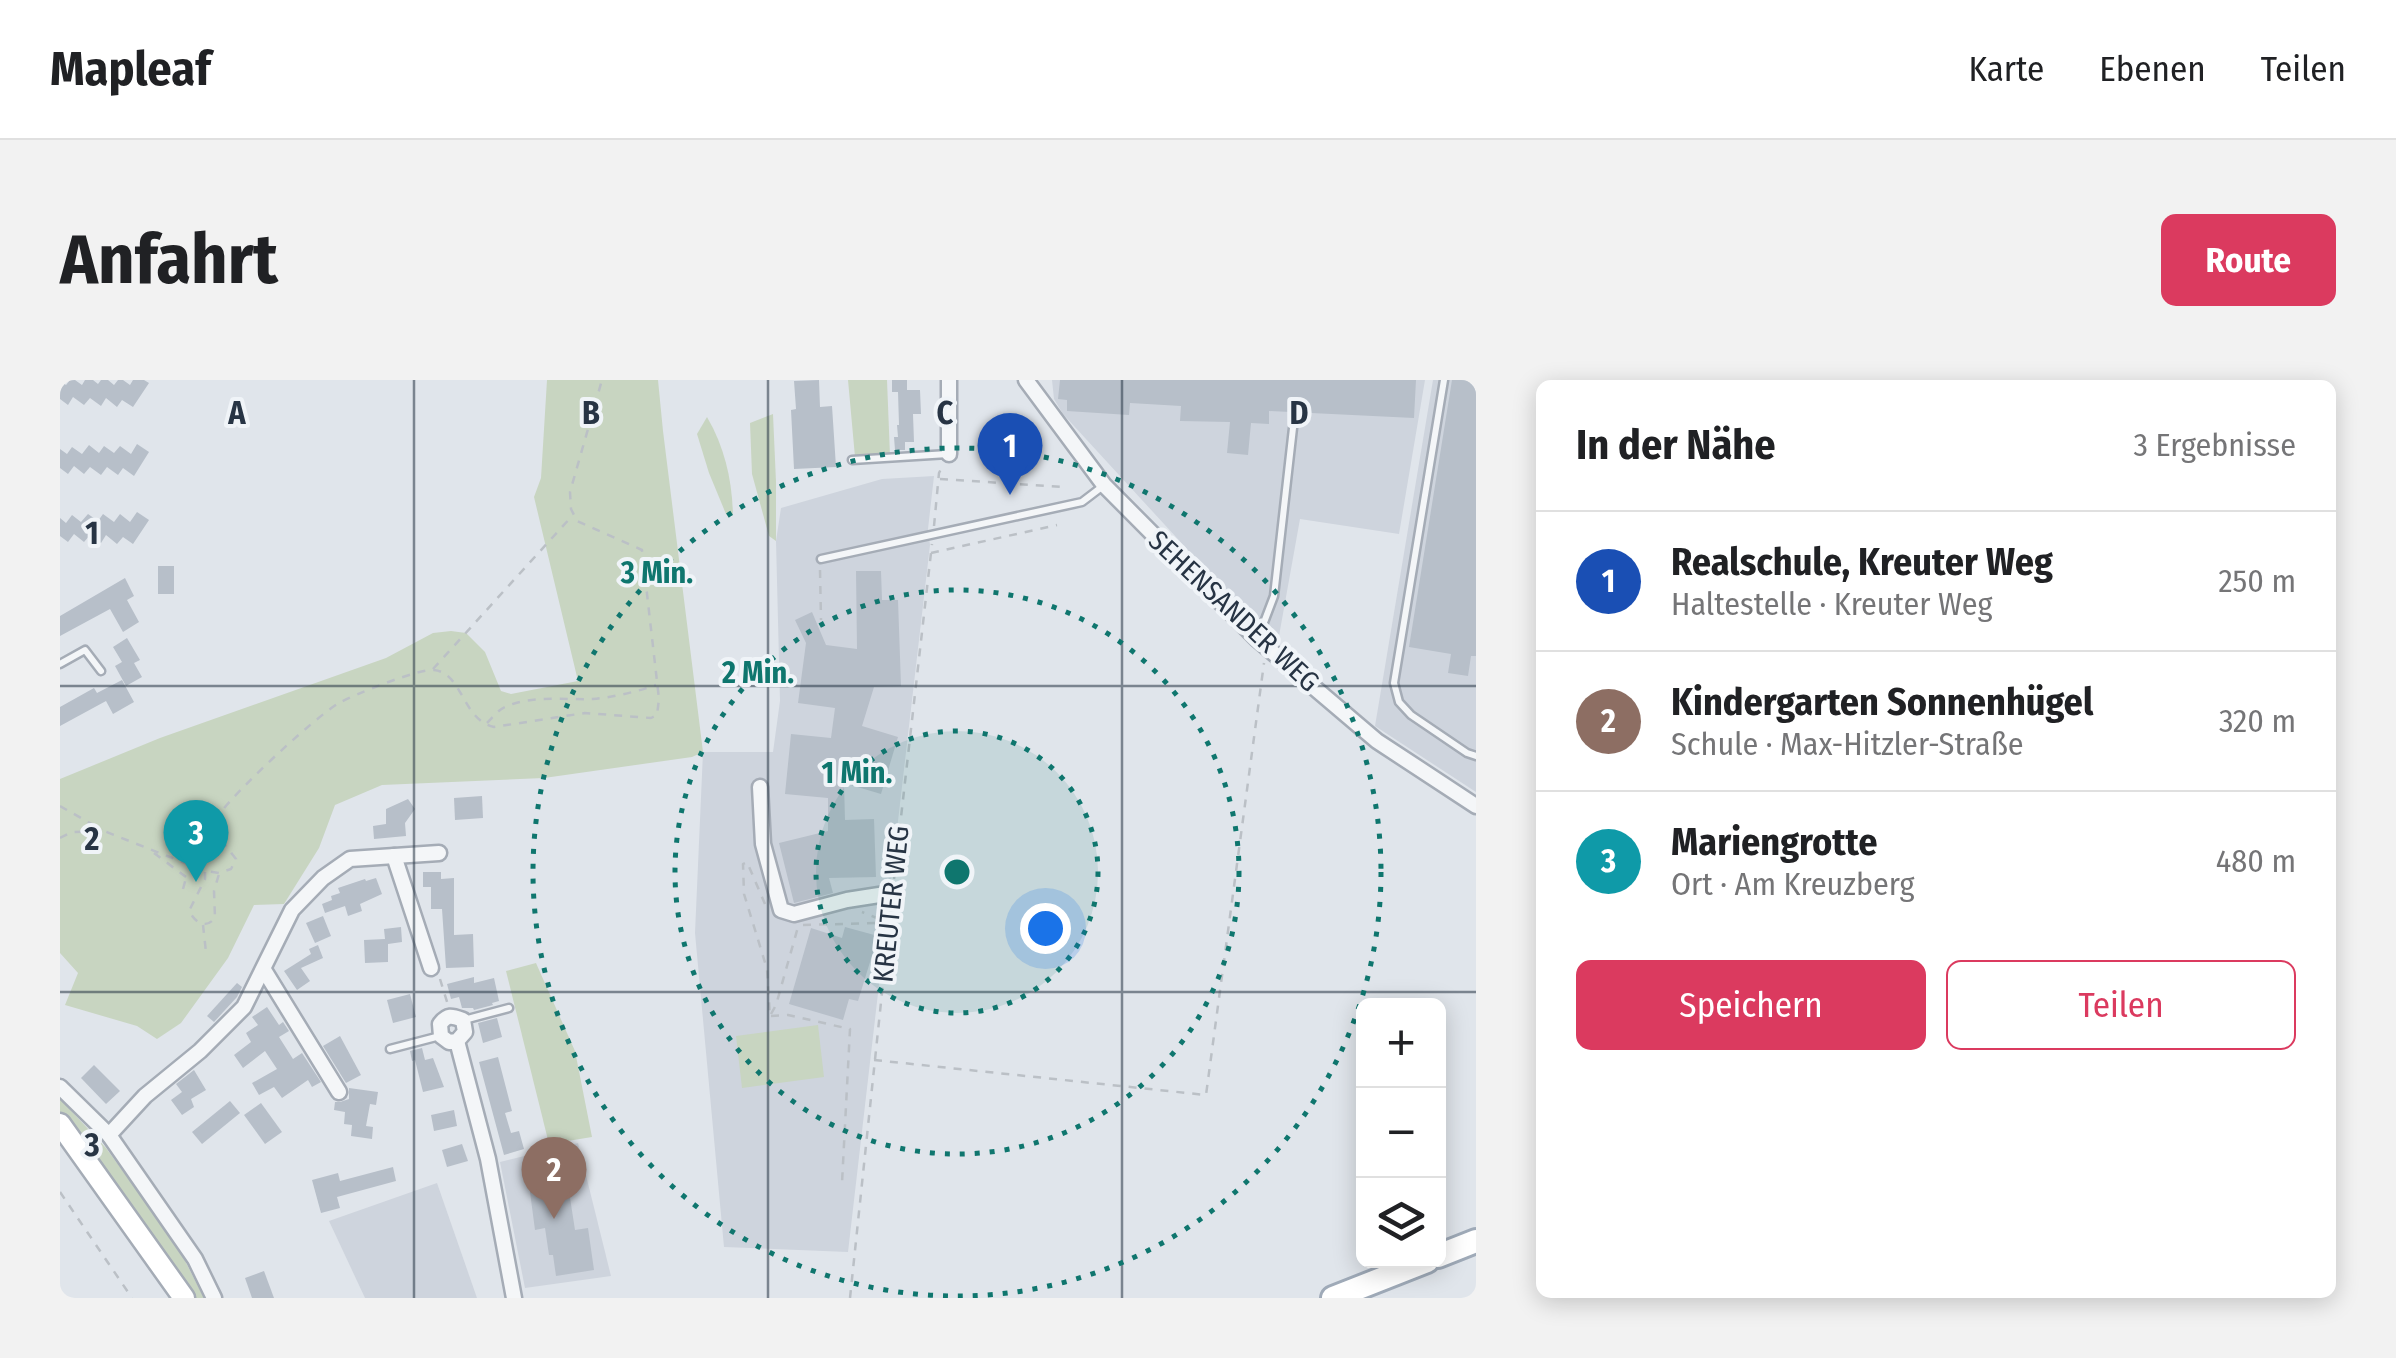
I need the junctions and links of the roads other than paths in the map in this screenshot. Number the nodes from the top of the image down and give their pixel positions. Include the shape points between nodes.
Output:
1 (948, 380) edge
2 (1026, 380) edge
3 (1444, 380) edge
4 (1293, 428) dead end
5 (949, 454) joint
6 (852, 460) dead end
7 (1104, 486) junction
8 (821, 559) road end
9 (1262, 642) junction
10 (60, 664) edge
11 (102, 671) dead end
12 (1476, 756) edge
13 (760, 787) dead end
14 (1476, 806) edge
15 (439, 852) dead end
16 (394, 856) junction
17 (892, 893) road end
18 (431, 968) road end
19 (264, 970) junction
20 (509, 1008) dead end
21 (457, 1018) junction
22 (441, 1036) junction
23 (457, 1041) junction
24 (390, 1049) dead end
25 (60, 1087) edge
26 (339, 1092) dead end
27 (60, 1124) edge
28 (109, 1135) junction
29 (1476, 1241) edge
30 (1446, 1253) edge
31 (1407, 1268) edge
32 (184, 1298) edge
33 (214, 1298) edge
34 (514, 1298) edge
35 (1333, 1298) edge

1 - 5 street
2 - 7 street, SEHENSANDER WEG
3 - 12 lane via 1394,683 1411,715
4 - 9 lane via 1274,596
5 - 6 lane
7 - 8 lane via 1082,502
7 - 9 street, SEHENSANDER WEG
9 - 14 street, SEHENSANDER WEG via 1377,742
10 - 11 lane via 85,650
13 - 17 street via 764,844 780,910 794,914
15 - 16 street
16 - 18 street
16 - 19 street via 350,859 324,878 292,910
19 - 26 street
19 - 28 street via 244,1007
20 - 21 lane
21 - 22 street via 445,1018
21 - 23 street via 465,1032
22 - 23 street
22 - 24 lane
23 - 34 street
25 - 28 street
27 - 32 main road
28 - 33 street via 196,1260
29 - 30 main road
31 - 35 main road

